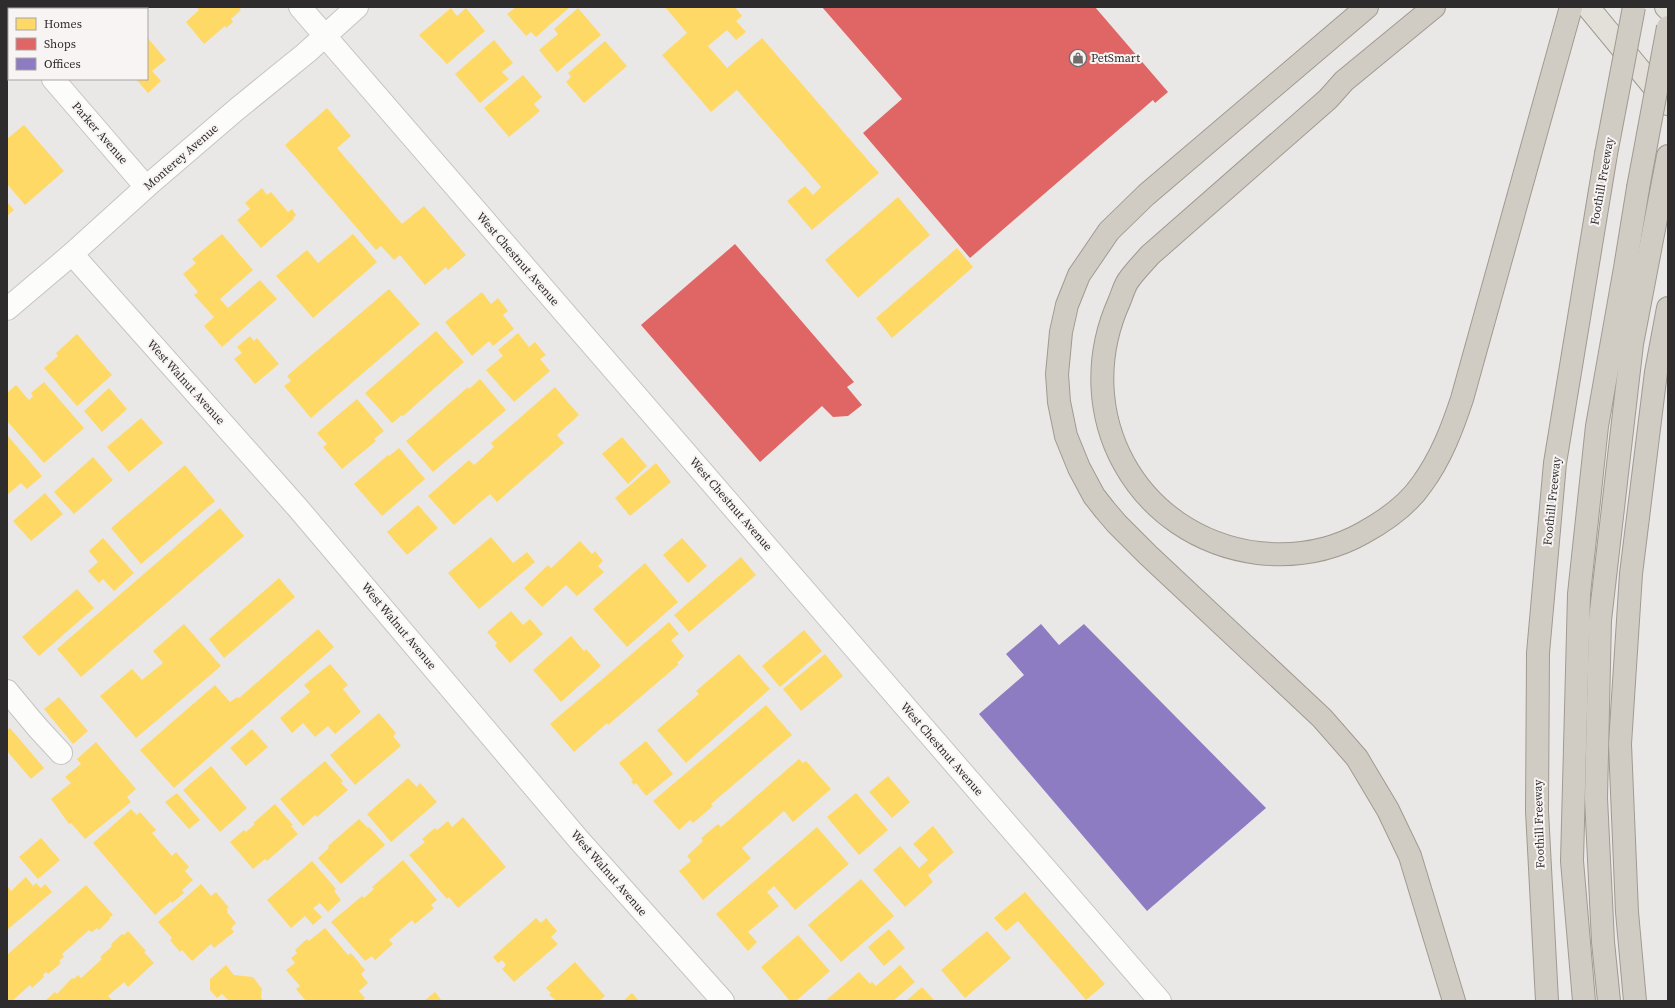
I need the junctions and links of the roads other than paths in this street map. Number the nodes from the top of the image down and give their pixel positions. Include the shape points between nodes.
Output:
1 (300, 7) edge
2 (357, 7) edge
3 (1367, 7) edge
4 (1434, 7) edge
5 (1571, 7) edge
6 (1588, 7) edge
7 (1634, 7) edge
8 (1668, 27) edge
9 (325, 36) junction
10 (54, 80) edge
11 (1668, 104) edge
12 (1668, 156) edge
13 (146, 187) junction
14 (72, 254) junction
15 (1668, 308) edge
16 (7, 309) edge
17 (7, 691) edge
18 (62, 753) dead end
19 (723, 1001) edge
20 (1160, 1001) edge
21 (1454, 1001) edge
22 (1547, 1001) edge
23 (1584, 1001) edge
24 (1609, 1001) edge
25 (1635, 1001) edge

1 - 9 street, West Chestnut Avenue
2 - 9 street, Monterey Avenue
3 - 21 highway via 1146,195 1109,231 1079,275 1067,305 1060,332 1057,381 1066,436 1079,468 1105,510 1148,554 1322,718 1357,758 1388,810 1410,856
4 - 5 highway via 1344,81 1328,99 1150,255 1128,280 1110,322 1105,344 1102,369 1106,415 1122,459 1136,484 1154,504 1198,536 1244,551 1271,554 1296,554 1328,548 1357,536 1390,517 1421,486 1450,435 1462,399
6 - 11 main road
7 - 22 highway, Foothill Freeway, bridge via 1606,154 1555,464 1538,653 1537,811
8 - 23 highway, bridge via 1597,426 1580,594 1572,861
9 - 13 street, Monterey Avenue
9 - 20 street, West Chestnut Avenue
10 - 13 street, Parker Avenue
12 - 24 highway via 1632,344 1600,620 1596,798 1603,942
13 - 14 street, Monterey Avenue
14 - 16 street, Monterey Avenue
14 - 19 street, West Walnut Avenue via 297,507 589,852
15 - 25 highway via 1656,372 1631,574 1620,744 1627,912
17 - 18 street via 36,727

